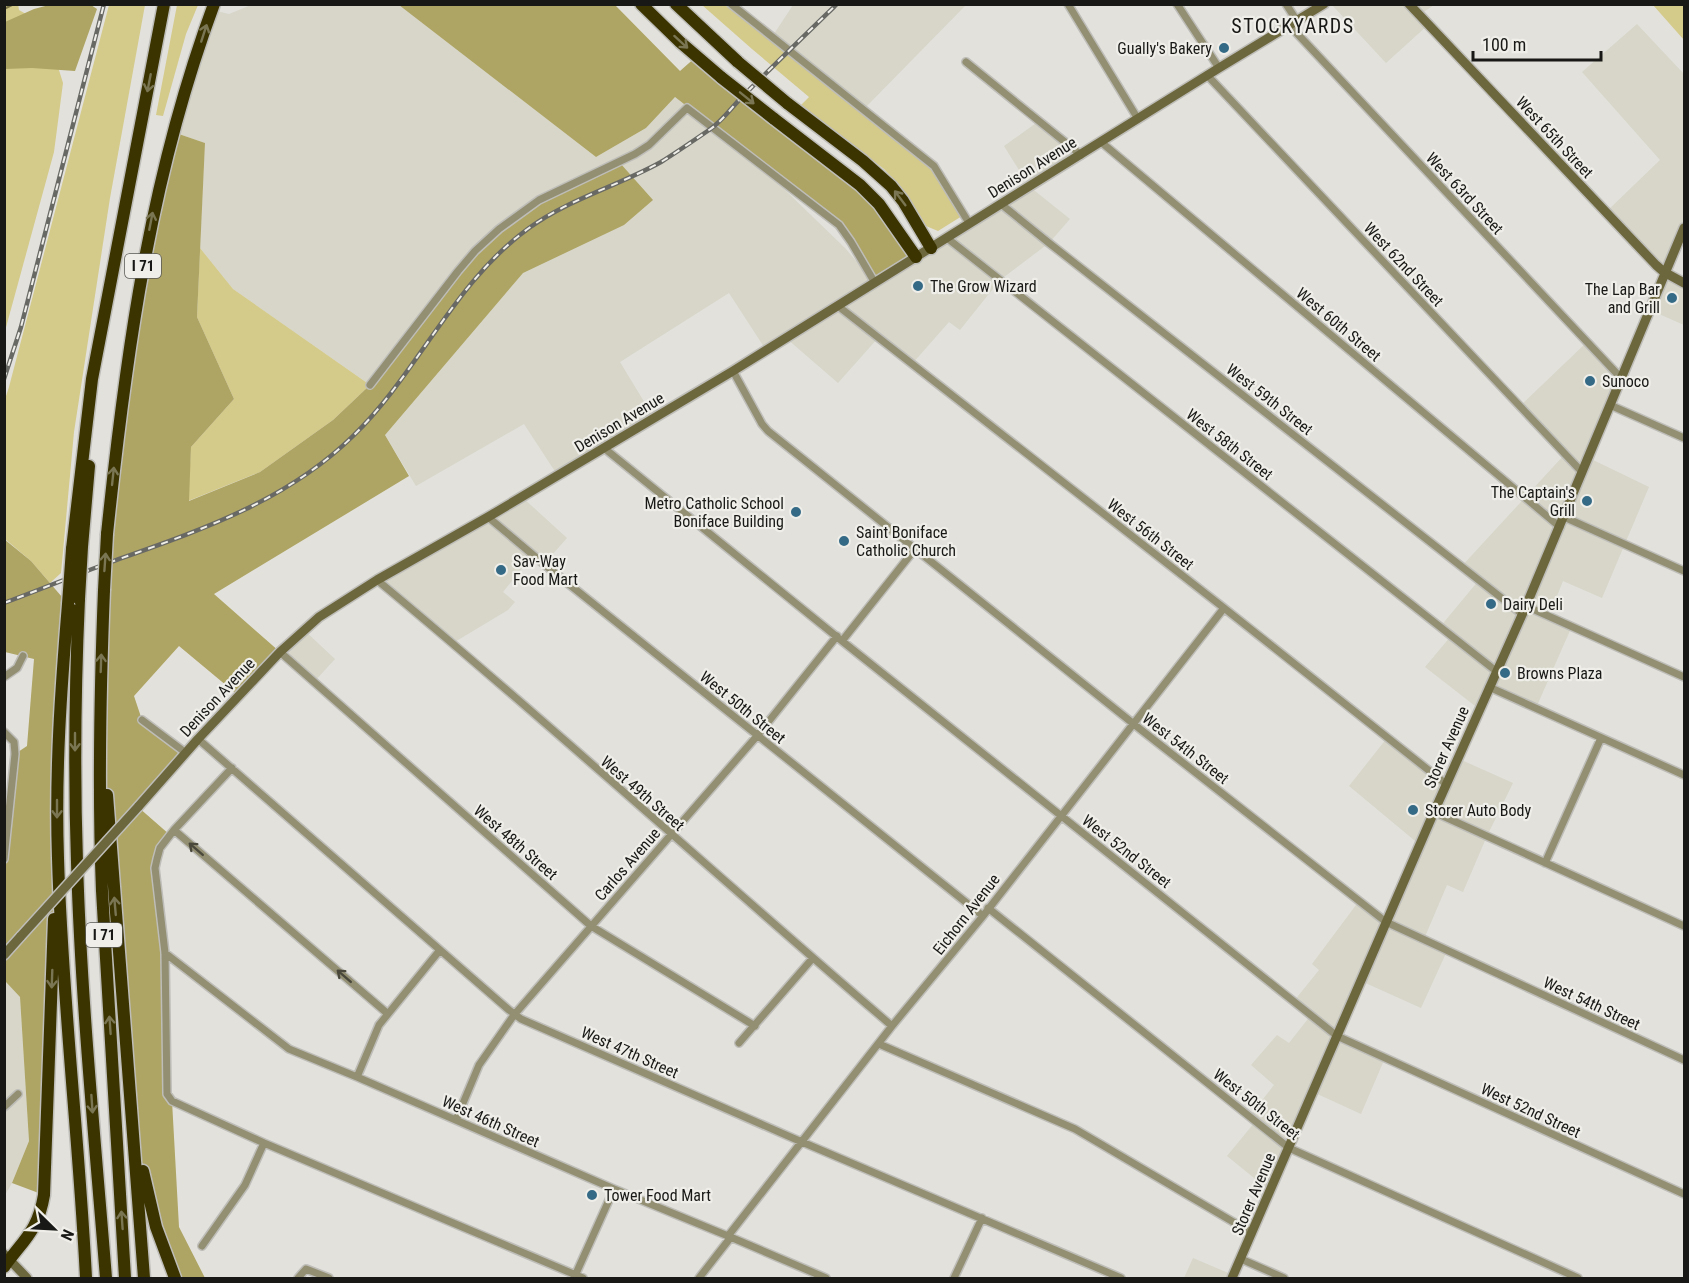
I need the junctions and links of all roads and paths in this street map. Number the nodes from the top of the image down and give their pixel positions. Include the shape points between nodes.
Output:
1 (164, 4) edge
2 (214, 4) edge
3 (641, 4) edge
4 (676, 4) edge
5 (731, 4) edge
6 (1068, 4) edge
7 (1177, 4) edge
8 (1286, 4) edge
9 (1324, 4) edge
10 (1409, 4) edge
11 (1294, 24) junction
12 (966, 62) dead end
13 (1219, 68) junction
14 (1207, 75) junction
15 (1138, 119) junction
16 (1101, 142) junction
17 (1081, 155) junction
18 (1001, 204) junction
19 (969, 224) junction
20 (1684, 228) edge
21 (946, 238) junction
22 (931, 248) junction
23 (916, 257) junction
24 (1665, 273) junction
25 (875, 283) junction
26 (1684, 283) edge
27 (838, 306) junction
28 (733, 371) junction
29 (1621, 378) junction
30 (370, 386) dead end
31 (1610, 405) junction
32 (1684, 438) edge
33 (604, 448) junction
34 (1582, 472) junction
35 (489, 517) junction
36 (1562, 522) junction
37 (915, 549) junction
38 (1684, 571) edge
39 (377, 580) junction
40 (73, 602) junction
41 (1224, 608) junction
42 (1524, 610) junction
43 (840, 639) junction
44 (280, 652) junction
45 (23, 656) dead end
46 (1496, 671) junction
47 (4, 676) edge
48 (1684, 677) edge
49 (100, 687) junction
50 (1489, 687) junction
51 (142, 720) dead end
52 (1134, 724) junction
53 (4, 732) edge
54 (757, 736) junction
55 (1601, 738) junction
56 (198, 739) junction
57 (186, 753) junction
58 (232, 768) junction
59 (1684, 775) edge
60 (1446, 784) junction
61 (1434, 812) junction
62 (1061, 816) junction
63 (174, 830) junction
64 (670, 834) junction
65 (58, 858) junction
66 (4, 859) edge
67 (1545, 863) junction
68 (988, 908) junction
69 (983, 916) junction
70 (1386, 922) junction
71 (591, 926) junction
72 (1684, 926) edge
73 (440, 950) junction
74 (5, 953) edge
75 (165, 953) junction
76 (812, 959) junction
77 (388, 1014) junction
78 (514, 1015) junction
79 (755, 1026) junction
80 (892, 1026) junction
81 (1337, 1036) junction
82 (739, 1043) dead end
83 (879, 1044) junction
84 (127, 1052) junction
85 (1684, 1060) edge
86 (357, 1077) junction
87 (18, 1094) dead end
88 (4, 1107) edge
89 (456, 1120) junction
90 (802, 1142) junction
91 (264, 1143) junction
92 (1289, 1148) junction
93 (614, 1189) junction
94 (1684, 1194) edge
95 (981, 1218) junction
96 (1252, 1233) junction
97 (730, 1237) junction
98 (202, 1246) dead end
99 (1241, 1258) junction
100 (6, 1260) edge
101 (578, 1277) edge
102 (27, 1278) edge
103 (86, 1278) edge
104 (106, 1278) edge
105 (125, 1278) edge
106 (144, 1278) edge
107 (175, 1278) edge
108 (298, 1278) edge
109 (329, 1278) edge
110 (699, 1278) edge
111 (826, 1278) edge
112 (954, 1278) edge
113 (1121, 1278) edge
114 (1232, 1278) edge
115 (1284, 1278) edge
116 (1578, 1278) edge

1 -> 40 highway, I 71, bridge via 90,395
49 -> 2 highway, I 71, bridge via 107,534 138,294 173,132
3 -> 23 highway, bridge via 722,78 860,185 879,204
22 -> 4 highway, bridge via 891,186 738,62
5 - 19 street via 934,166
6 - 15 street
7 - 13 street
8 - 11 street, West 63rd Street
9 - 11 main road, Denison Avenue
10 - 24 main road, West 65th Street
11 - 13 main road, Denison Avenue
11 - 29 street, West 63rd Street
12 - 17 street
13 - 14 main road, Denison Avenue
14 - 15 main road, Denison Avenue
14 - 34 street, West 62nd Street
15 - 16 main road, Denison Avenue
16 - 17 main road, Denison Avenue
16 - 36 street, West 60th Street
17 - 18 main road, Denison Avenue
18 - 19 main road, Denison Avenue
18 - 42 street, West 59th Street
19 - 21 main road, Denison Avenue
20 - 24 main road, Storer Avenue
21 - 22 main road, Denison Avenue
21 - 46 street, West 58th Street
22 - 23 main road, Denison Avenue
23 - 25 main road, Denison Avenue
24 - 26 main road, West 65th Street
24 - 29 main road, Storer Avenue
25 - 27 main road, Denison Avenue
25 - 30 street via 839,225 687,108 635,154 539,200 499,229 458,271
27 - 28 main road, Denison Avenue
27 - 41 street, West 56th Street
28 - 33 main road, Denison Avenue
28 - 37 street, West 54th Street via 768,431
29 - 31 main road, Storer Avenue
31 - 32 street
31 - 34 main road, Storer Avenue
33 - 35 main road, Denison Avenue
33 - 43 street, West 52nd Street
34 - 36 main road, Storer Avenue
35 - 39 main road, Denison Avenue
35 - 54 street, West 50th Street
36 - 38 street, West 60th Street
36 - 42 main road, Storer Avenue
37 - 43 street, Carlos Avenue
37 - 52 street, West 54th Street
39 - 44 main road, Denison Avenue via 319,617
39 - 64 street, West 49th Street
40 -> 65 highway via 57,757
40 -> 104 highway, I 71 via 77,864
41 - 52 street, Eichorn Avenue
41 - 60 street, West 56th Street
42 - 46 main road, Storer Avenue
42 - 48 street, West 59th Street
43 - 54 street, Carlos Avenue
43 - 62 street, West 52nd Street
44 - 56 main road, Denison Avenue
44 - 71 street, West 48th Street
45 - 47 street via 17,668
46 - 50 main road, Storer Avenue
84 -> 49 highway
105 -> 49 highway, I 71 via 101,881
50 - 55 street
50 - 60 main road, Storer Avenue
51 - 57 street
52 - 62 street, Eichorn Avenue
52 - 70 street, West 54th Street
53 - 66 street via 14,742 15,754
54 - 64 street, Carlos Avenue
54 - 69 street, West 50th Street
55 - 59 street
55 - 67 street
56 - 57 main road, Denison Avenue
56 - 58 street, West 47th Street
57 - 74 main road, Denison Avenue, bridge
58 - 63 street
58 - 73 street, West 47th Street
60 - 61 main road, Storer Avenue
61 - 67 street
61 - 70 main road, Storer Avenue
62 - 68 street, Eichorn Avenue
62 - 81 street, West 52nd Street
63 - 75 street via 160,848 155,868
77 -> 63 street
64 - 71 street, Carlos Avenue
64 - 76 street, West 49th Street
65 -> 100 highway via 44,1195 33,1229
65 - 103 highway
67 - 72 street
68 - 69 street, Eichorn Avenue
68 - 92 street, West 50th Street
69 - 80 street, Eichorn Avenue
70 - 81 main road, Storer Avenue
70 - 85 street, West 54th Street
71 - 78 street, Carlos Avenue
71 - 79 street, West 48th Street
73 - 77 street
73 - 78 street, West 47th Street
75 - 86 street, West 46th Street via 289,1049
75 - 91 street via 167,1094 180,1106
76 - 79 street
76 - 80 street, West 49th Street
77 - 86 street
78 - 89 street, Carlos Avenue via 479,1065
78 - 90 street, West 47th Street
79 - 82 street
80 - 83 street, Eichorn Avenue
81 - 92 main road, Storer Avenue
81 - 94 street, West 52nd Street
83 - 90 street, Eichorn Avenue
83 - 96 street via 1075,1129
84 - 106 highway
84 - 107 highway via 147,1195
86 - 89 street, West 46th Street
87 - 88 street
89 - 93 street, West 46th Street
90 - 95 street, West 47th Street
90 - 97 street, Eichorn Avenue
91 - 98 street via 245,1185
91 - 101 street
92 - 96 main road, Storer Avenue
92 - 116 street, West 50th Street
93 - 97 street, West 46th Street
93 - 101 street
95 - 112 street
95 - 113 street, West 47th Street
96 - 99 main road, Storer Avenue
97 - 110 street, Eichorn Avenue
97 - 111 street, West 46th Street
99 - 114 main road, Storer Avenue
99 - 115 street
100 - 102 main road
108 - 109 street via 306,1269

